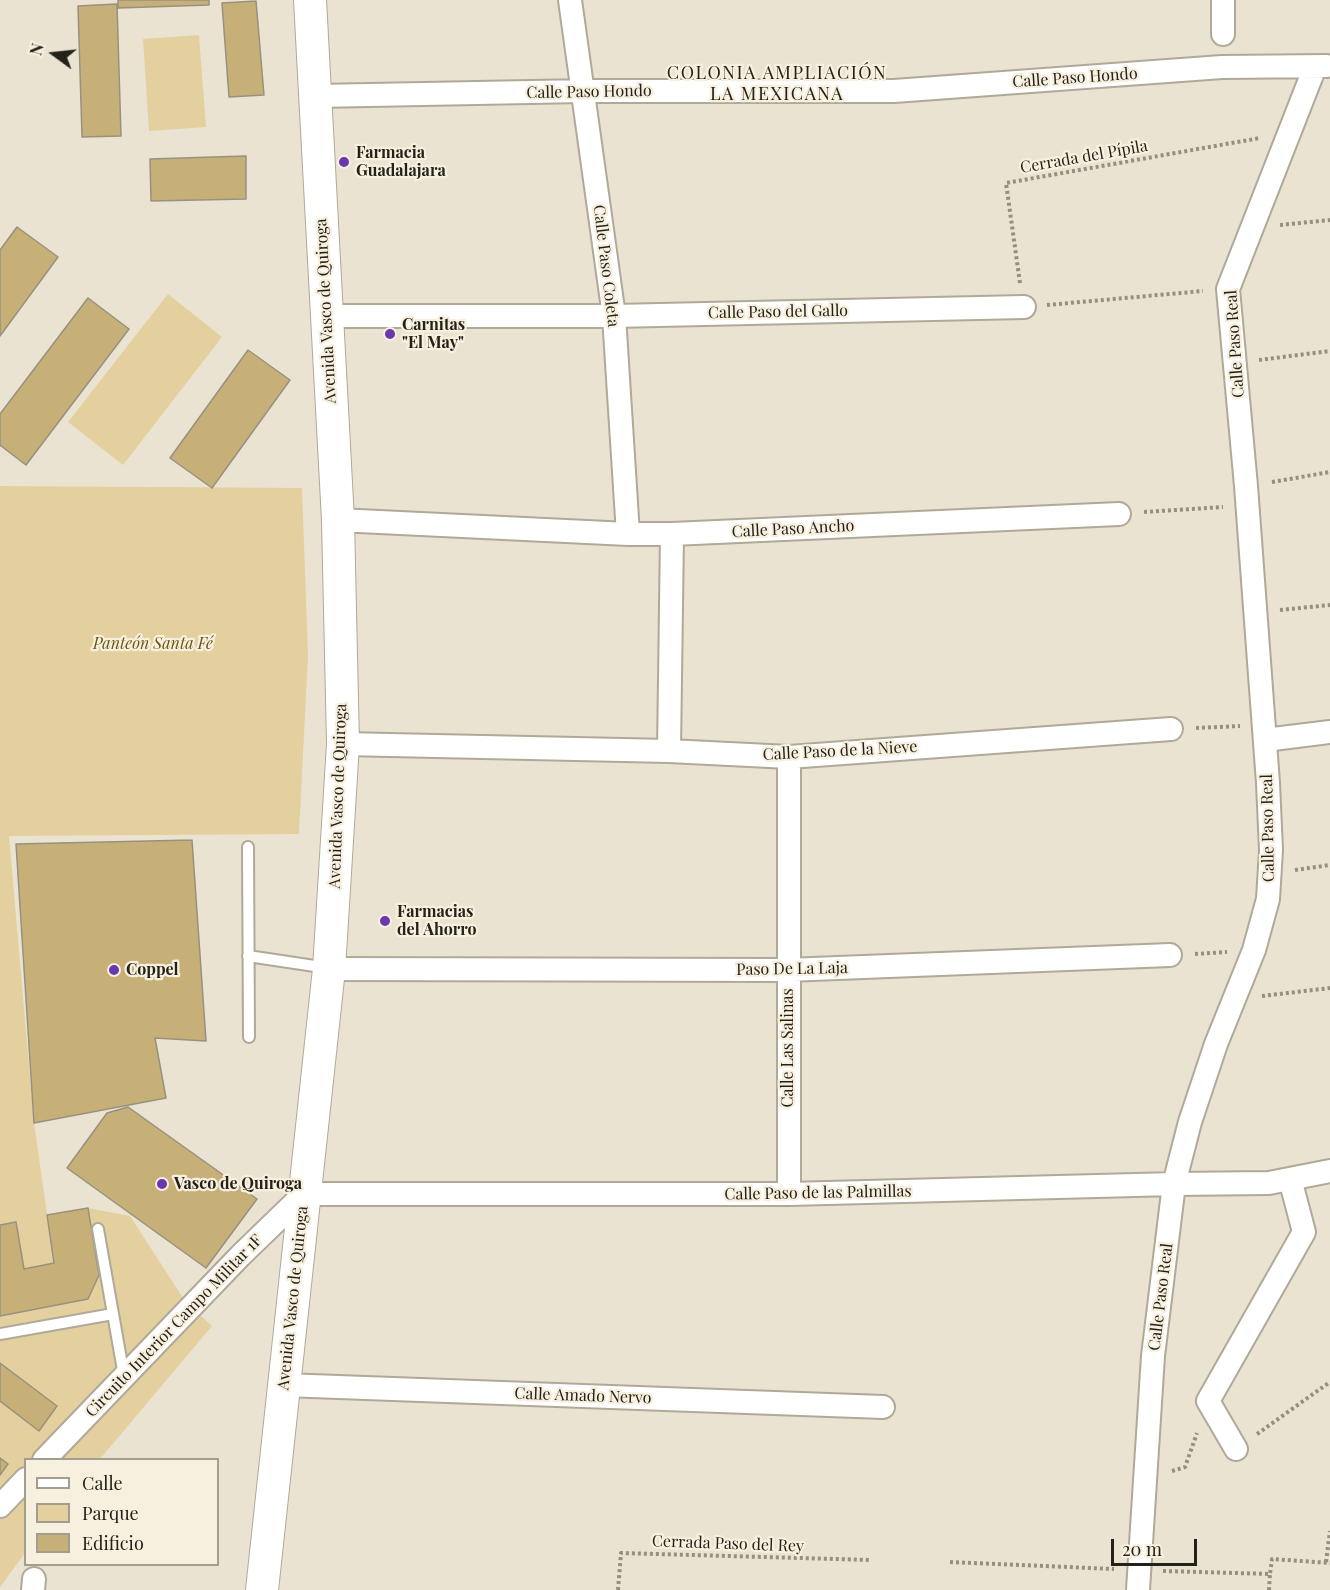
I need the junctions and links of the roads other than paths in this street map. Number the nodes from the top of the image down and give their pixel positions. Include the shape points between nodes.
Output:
1 (310, 0) edge
2 (570, 0) edge
3 (1223, 0) edge
4 (1222, 34) dead end
5 (1323, 66) edge
6 (584, 91) junction
7 (316, 96) junction
8 (1024, 307) road end
9 (326, 316) junction
10 (614, 316) junction
11 (1119, 514) road end
12 (338, 520) junction
13 (628, 534) junction
14 (672, 534) junction
15 (1171, 729) road end
16 (1264, 732) junction
17 (1330, 732) edge
18 (343, 744) junction
19 (669, 751) junction
20 (789, 757) junction
21 (248, 847) dead end
22 (1170, 955) road end
23 (248, 956) junction
24 (329, 969) junction
25 (788, 970) junction
26 (249, 1037) dead end
27 (1330, 1171) edge
28 (1290, 1179) junction
29 (1174, 1184) junction
30 (304, 1194) junction
31 (789, 1194) junction
32 (98, 1228) dead end
33 (113, 1314) junction
34 (0, 1334) edge
35 (124, 1378) junction
36 (284, 1385) junction
37 (883, 1407) dead end
38 (1236, 1449) road end
39 (46, 1458) edge
40 (24, 1481) edge
41 (0, 1506) edge
42 (262, 1590) edge
43 (1138, 1590) edge

1 - 7 main road, Avenida Vasco de Quiroga
2 - 6 street, Calle Paso Coleta
3 - 4 street
5 - 6 street, Calle Paso Hondo via 1222,67 894,91
5 - 16 street, Calle Paso Real via 1289,133 1228,289
6 - 7 street, Calle Paso Hondo
6 - 10 street, Calle Paso Coleta
7 - 9 main road, Avenida Vasco de Quiroga
8 - 10 street, Calle Paso del Gallo
9 - 10 street, Calle Paso del Gallo
9 - 12 main road, Avenida Vasco de Quiroga
10 - 13 street, Calle Paso Coleta
11 - 14 street, Calle Paso Ancho
12 - 13 street, Calle Paso Ancho
12 - 18 main road, Avenida Vasco de Quiroga
13 - 14 street, Calle Paso Ancho
14 - 19 street
15 - 20 street, Calle Paso de la Nieve
16 - 17 street
16 - 29 street, Calle Paso Real via 1271,850 1268,899 1254,950 1190,1122
18 - 19 street, Calle Paso de la Nieve
18 - 24 main road, Avenida Vasco de Quiroga
19 - 20 street, Calle Paso de la Nieve
20 - 25 street, Calle Las Salinas
21 - 23 lane
22 - 25 street, Paso De La Laja
23 - 24 lane
23 - 26 lane
24 - 25 street, Paso De La Laja
24 - 30 main road, Avenida Vasco de Quiroga
25 - 31 street, Calle Las Salinas
27 - 28 street, Calle Paso de las Palmillas
28 - 29 street, Calle Paso de las Palmillas via 1269,1183
28 - 38 street via 1304,1232 1208,1401
29 - 31 street, Calle Paso de las Palmillas
29 - 43 street, Calle Paso Real via 1154,1356
30 - 31 street, Calle Paso de las Palmillas
30 - 35 street, Circuito Interior Campo Militar 1F
30 - 36 main road, Avenida Vasco de Quiroga
32 - 33 lane
33 - 34 lane
33 - 35 lane
35 - 39 street, Circuito Interior Campo Militar 1F
36 - 37 street, Calle Amado Nervo
36 - 42 main road, Avenida Vasco de Quiroga
40 - 41 street

